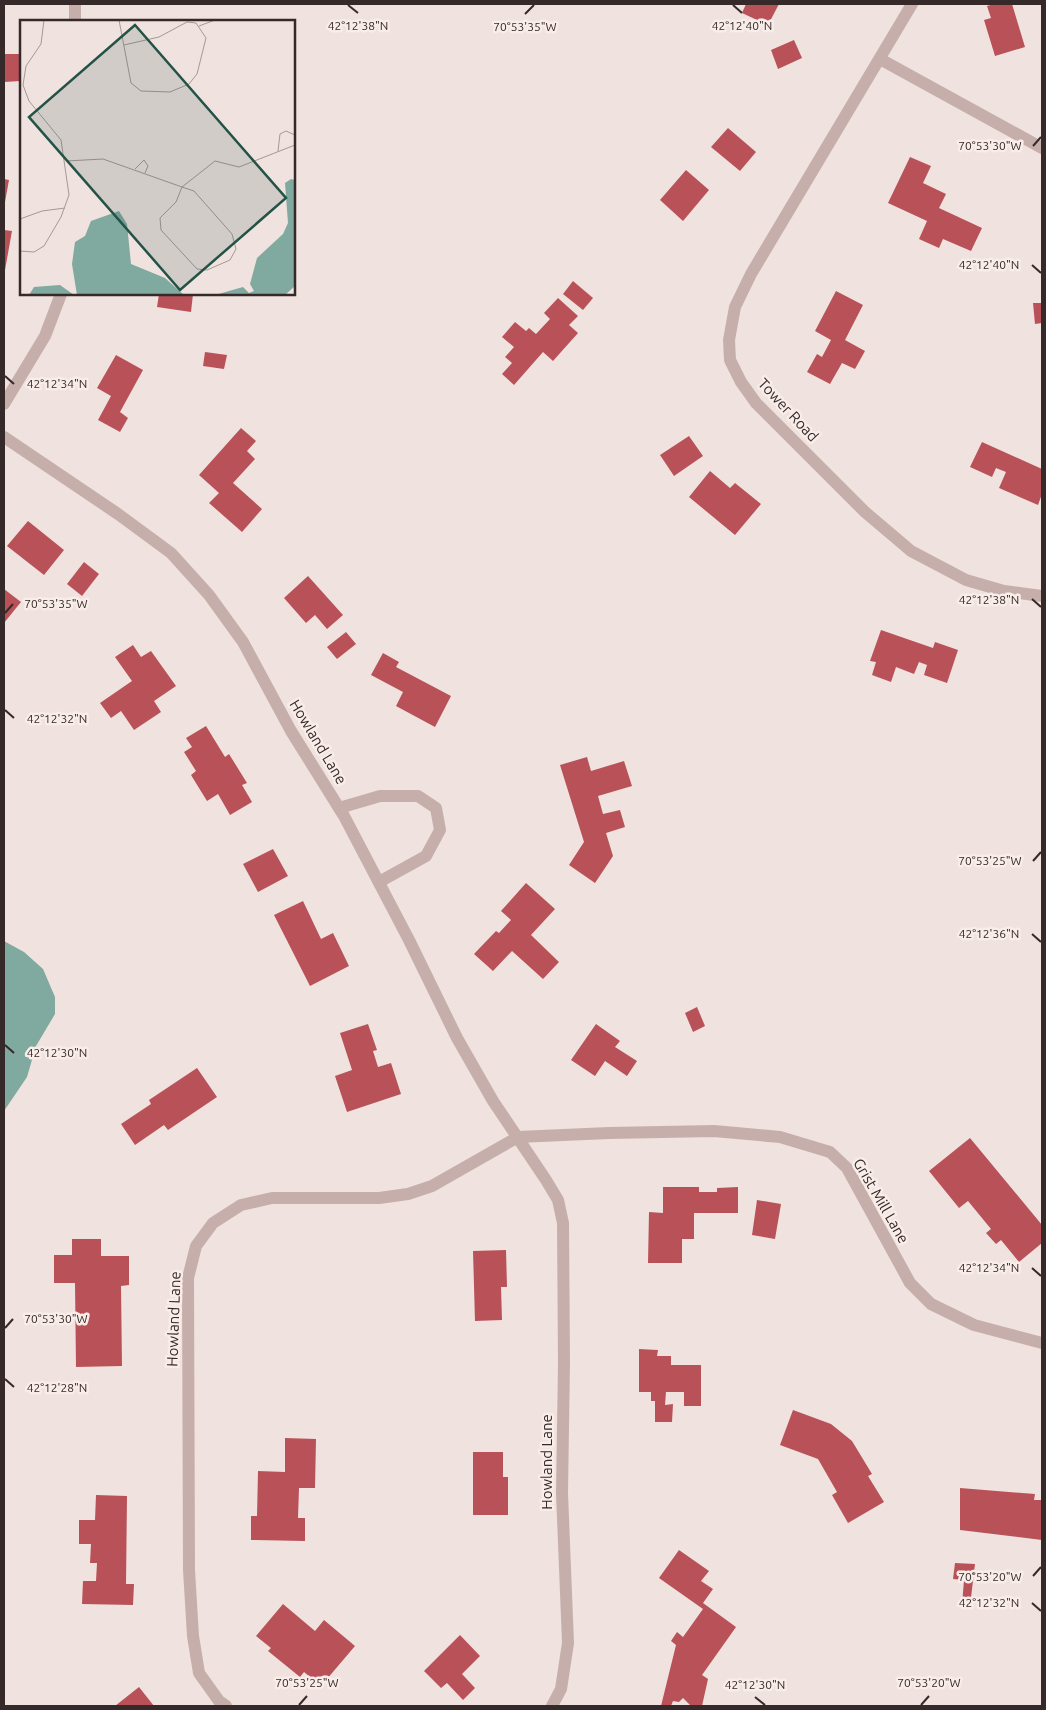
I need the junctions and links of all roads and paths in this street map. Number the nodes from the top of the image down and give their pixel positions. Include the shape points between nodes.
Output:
1 (75, 4) edge
2 (912, 4) edge
3 (75, 20) edge
4 (880, 59) junction
5 (1042, 148) edge
6 (61, 295) edge
7 (4, 404) edge
8 (4, 437) edge
9 (1042, 596) edge
10 (339, 808) junction
11 (379, 882) junction
12 (518, 1137) junction
13 (1042, 1343) edge
14 (226, 1706) edge
15 (552, 1706) edge

1 - 3 street
2 - 4 street, Tower Road
4 - 5 street
4 - 9 street, Tower Road via 751,274 735,308 729,340 730,360 756,403 865,512 911,551 966,580 1004,591
6 - 7 street via 45,336
8 - 10 street, Howland Lane via 172,553 209,595 243,642 291,731
10 - 11 street, Howland Lane
10 - 11 street via 380,796 418,796 436,808 440,830 426,856
11 - 12 street, Howland Lane via 457,1038
12 - 13 street, Grist Mill Lane via 714,1131 780,1137 830,1152 847,1168 910,1283 931,1304 974,1325
12 - 14 street, Howland Lane via 432,1186 408,1194 379,1198 272,1198 241,1206 213,1222 196,1246 188,1278 189,1570 193,1636 200,1673
12 - 15 street, Howland Lane via 558,1200 563,1223 562,1494 568,1643 561,1689

